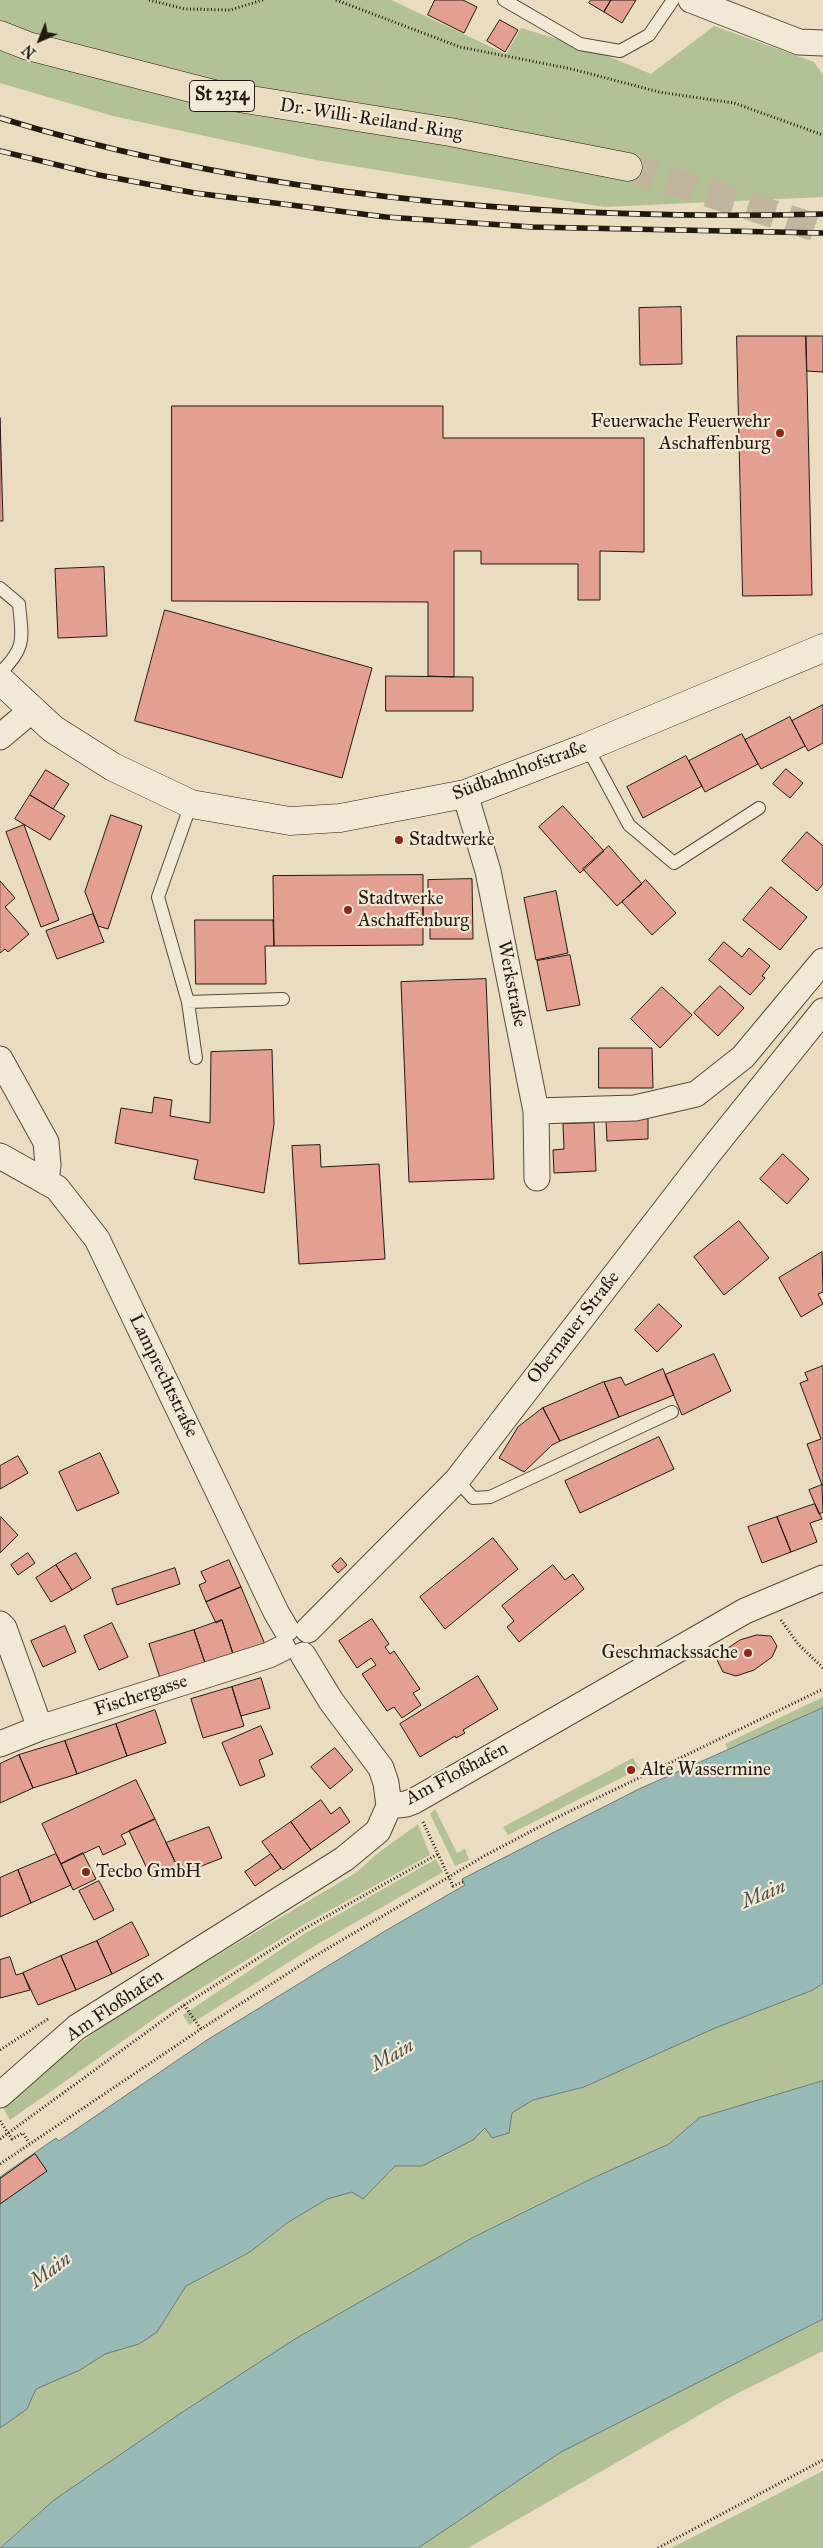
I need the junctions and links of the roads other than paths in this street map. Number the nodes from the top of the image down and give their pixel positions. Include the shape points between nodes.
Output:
1 (504, 0) edge
2 (673, 0) edge
3 (691, 0) edge
4 (0, 35) edge
5 (823, 43) edge
6 (628, 167) tunnel mouth
7 (0, 588) edge
8 (823, 648) edge
9 (0, 673) edge
10 (0, 680) edge
11 (32, 710) junction
12 (0, 737) edge
13 (587, 747) junction
14 (466, 794) junction
15 (191, 804) junction
16 (759, 808) dead end
17 (823, 961) edge
18 (283, 999) dead end
19 (188, 1002) junction
20 (823, 1010) edge
21 (196, 1058) dead end
22 (0, 1059) edge
23 (536, 1111) junction
24 (0, 1156) edge
25 (537, 1178) dead end
26 (46, 1182) junction
27 (672, 1412) dead end
28 (457, 1480) junction
29 (823, 1578) edge
30 (0, 1624) edge
31 (295, 1640) junction
32 (40, 1728) junction
33 (0, 1744) edge
34 (389, 1806) junction
35 (0, 2095) edge

1 - 2 lane via 580,44 620,51 649,35
3 - 5 street via 799,42
4 - 6 highway, Dr.-Willi-Reiland-Ring / St 2314 via 28,46 214,94 450,132
7 - 9 lane via 20,604 22,640 16,658
8 - 13 street, Südbahnhofstraße
10 - 11 street, Südbahnhofstraße
11 - 12 street
11 - 15 street, Südbahnhofstraße via 53,729 113,767
13 - 14 street, Südbahnhofstraße
13 - 16 lane via 629,825 674,863
14 - 15 street, Südbahnhofstraße via 340,818 290,821
14 - 23 street, Werkstraße via 488,871
15 - 19 lane via 158,897
17 - 23 street via 743,1057 696,1094 635,1108
18 - 19 lane
19 - 21 lane
20 - 28 street, Obernauer Straße via 708,1153
22 - 26 street via 46,1142
23 - 25 street, Werkstraße
24 - 26 street, Lamprechtstraße
26 - 31 street, Lamprechtstraße via 56,1188 98,1239 276,1612
27 - 28 lane via 490,1497 473,1498
28 - 31 street, Obernauer Straße
29 - 34 street, Am Floßhafen via 745,1611 414,1801
30 - 32 street
31 - 32 street, Fischergasse via 269,1655
31 - 34 street, Lamprechtstraße via 331,1701 381,1768
32 - 33 street, Fischergasse
34 - 35 street, Am Floßhafen via 378,1831 344,1859 77,2028

